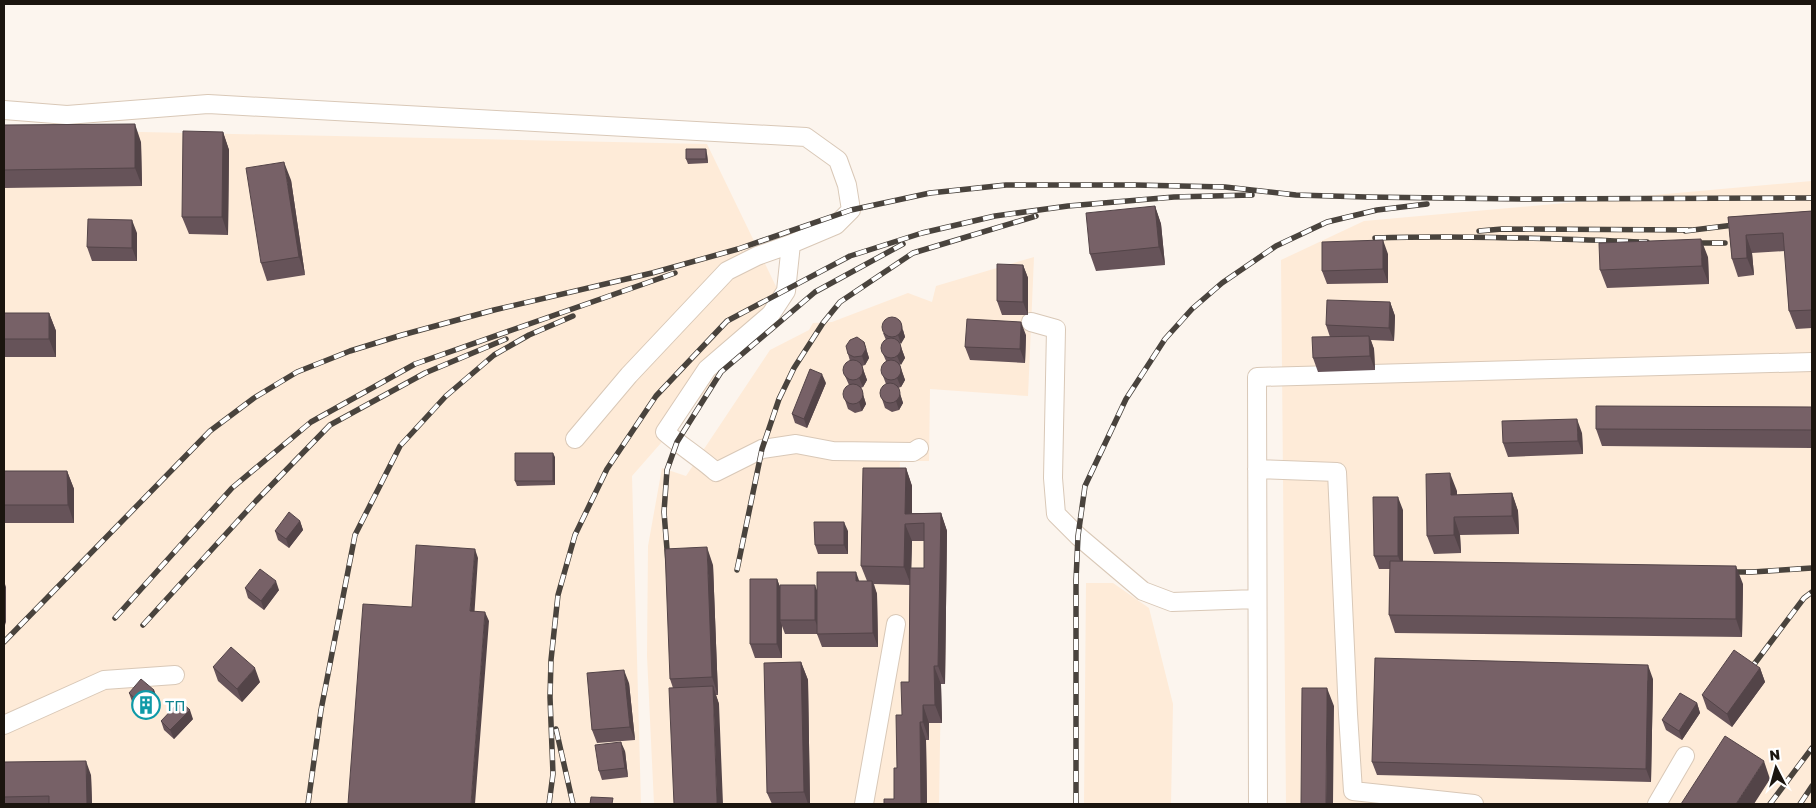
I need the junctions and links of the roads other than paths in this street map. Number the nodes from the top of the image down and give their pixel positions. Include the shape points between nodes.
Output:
1 (4, 110) edge
2 (791, 244) junction
3 (1031, 322) dead end
4 (1812, 362) edge
5 (575, 439) dead end
6 (919, 448) dead end
7 (1257, 469) junction
8 (1256, 599) junction
9 (896, 624) dead end
10 (175, 675) dead end
11 (4, 725) edge
12 (1685, 756) dead end
13 (864, 804) edge
14 (1258, 804) edge
15 (1474, 804) edge
16 (1658, 804) edge

1 - 2 lane via 67,115 208,104 806,137 838,160 851,210 836,226
2 - 5 lane via 727,271 628,375
2 - 6 lane via 786,291 771,314 707,369 665,432 716,472 762,449 796,444 833,451 913,452
3 - 8 lane via 1056,329 1056,514 1143,591 1172,602
4 - 7 lane via 1257,377
7 - 8 lane
7 - 15 lane via 1337,472 1353,791
8 - 14 lane
9 - 13 lane
10 - 11 lane via 104,680
12 - 16 lane

